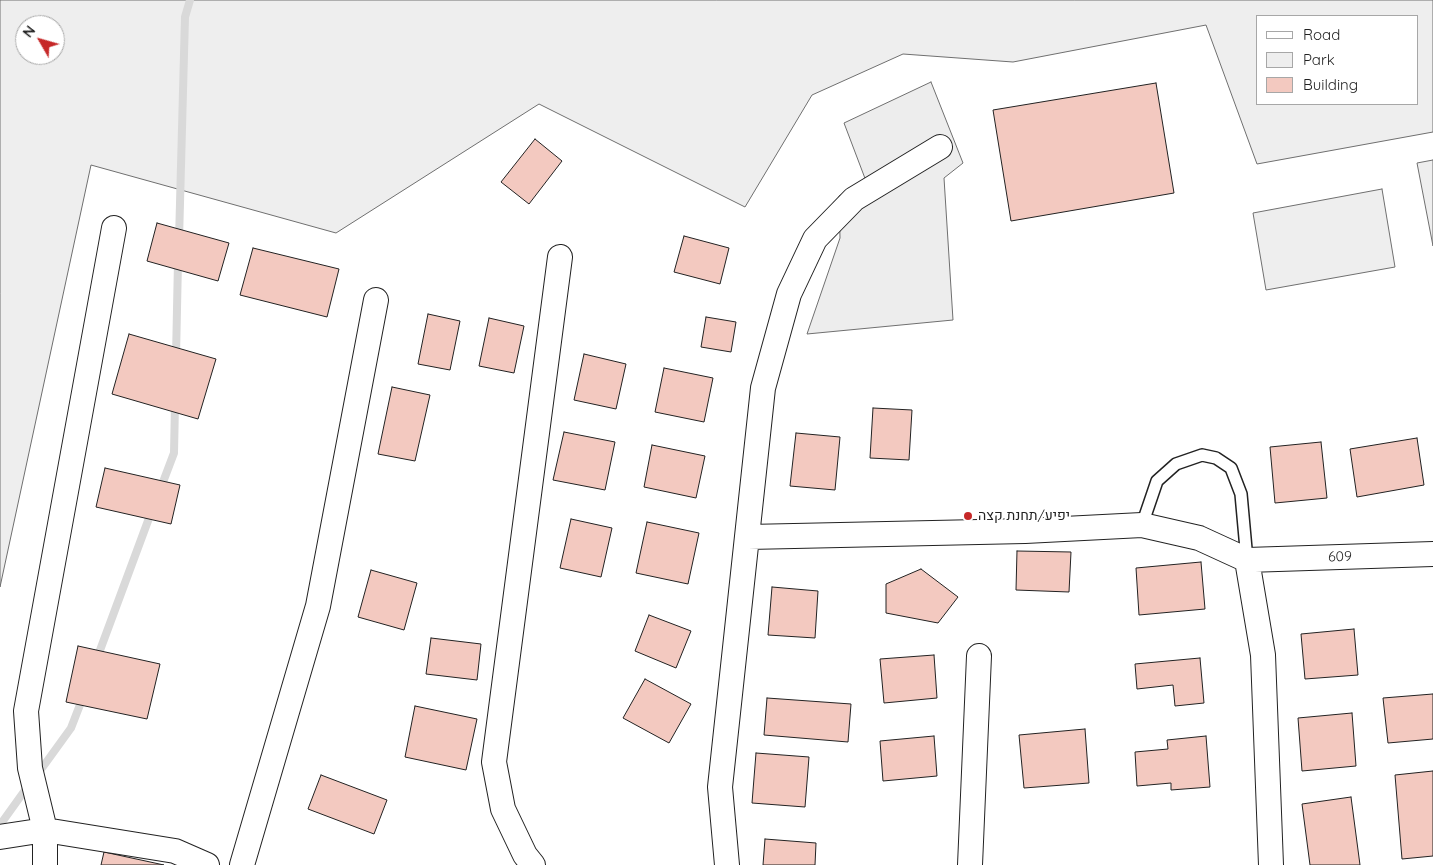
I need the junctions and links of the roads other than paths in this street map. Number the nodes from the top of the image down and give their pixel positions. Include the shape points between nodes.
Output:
1 (940, 147) dead end
2 (114, 228) dead end
3 (560, 257) dead end
4 (376, 300) dead end
5 (1142, 525) junction
6 (748, 537) junction
7 (1433, 554) edge
8 (1247, 560) junction
9 (979, 656) dead end
10 (45, 830) junction
11 (0, 837) edge
12 (524, 862) edge
13 (44, 865) edge
14 (207, 865) edge
15 (242, 865) edge
16 (727, 865) edge
17 (970, 865) edge
18 (1271, 865) edge

1 - 6 street via 854,199 815,239 789,294 762,388
2 - 10 street via 26,711 30,768
3 - 12 street via 494,762 502,809
4 - 15 street via 318,606
5 - 6 street
5 - 8 street via 1200,538
5 - 8 lane via 1156,481 1176,464 1202,455 1216,458 1230,468 1241,494
6 - 16 street via 720,787
7 - 8 street, 609
8 - 18 street via 1262,655
9 - 17 street
10 - 11 street
10 - 13 street
10 - 14 street via 175,851

